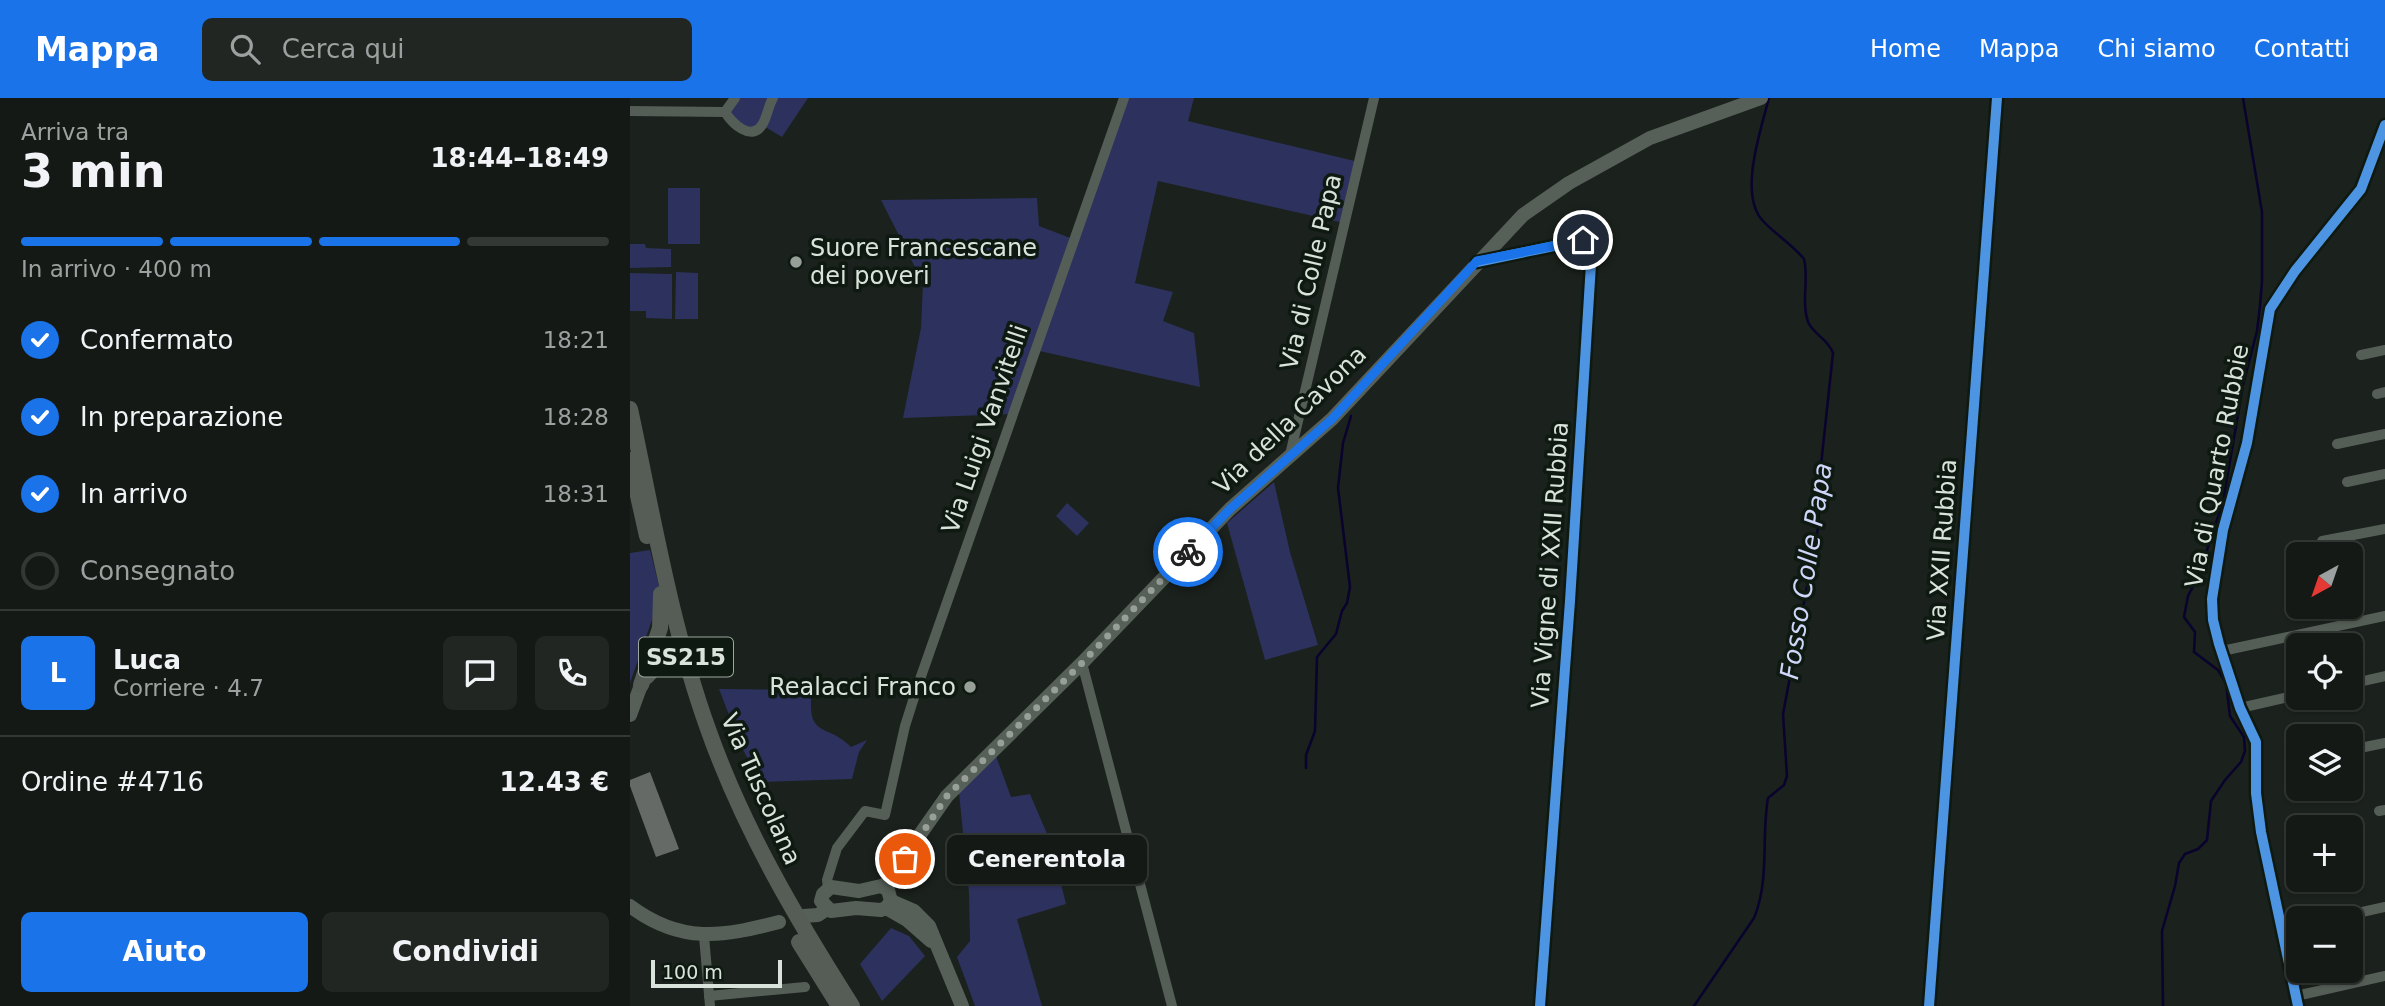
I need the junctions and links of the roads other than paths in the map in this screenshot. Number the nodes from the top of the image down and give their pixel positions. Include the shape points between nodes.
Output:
1 (735, 98) edge
2 (773, 98) edge
3 (1124, 98) edge
4 (1374, 98) edge
5 (1761, 98) edge
6 (1997, 98) edge
7 (630, 111) edge
8 (725, 112) junction
9 (2385, 125) edge
10 (1477, 261) junction
11 (2385, 350) edge
12 (2361, 355) dead end
13 (630, 409) edge
14 (2385, 434) edge
15 (2337, 444) dead end
16 (1290, 456) junction
17 (630, 460) edge
18 (2385, 474) edge
19 (2347, 482) dead end
20 (2385, 529) edge
21 (2322, 541) dead end
22 (661, 594) junction
23 (2385, 616) edge
24 (2222, 651) junction
25 (1082, 663) junction
26 (679, 668) junction
27 (2385, 677) edge
28 (2363, 681) edge
29 (641, 685) junction
30 (2286, 698) edge
31 (2240, 708) junction
32 (630, 715) edge
33 (2385, 743) edge
34 (2363, 747) edge
35 (884, 886) junction
36 (778, 895) junction
37 (829, 897) junction
38 (888, 904) junction
39 (630, 906) edge
40 (2385, 907) edge
41 (2363, 912) edge
42 (779, 922) dead end
43 (2286, 928) edge
44 (2281, 929) junction
45 (704, 936) junction
46 (805, 942) junction
47 (2385, 976) edge
48 (805, 987) dead end
49 (710, 1001) edge
50 (2297, 1001) edge
51 (839, 1006) edge
52 (852, 1006) edge
53 (962, 1006) edge
54 (1172, 1006) edge
55 (1540, 1006) edge
56 (1928, 1006) edge

1 - 8 street
2 - 8 street via 755,131 740,128
3 - 37 street, Via Luigi Vanvitelli via 903,735 885,815 865,811 841,842
4 - 16 street, Via di Colle Papa
5 - 10 main road, Via della Cavona via 1650,138 1570,183 1523,215
6 - 56 street, Via XXII Rubbia
7 - 8 street
9 - 24 street, Via di Quarto Rubbie via 2361,189 2269,312 2247,443 2221,538 2212,596
10 - 16 main road, Via della Cavona via 1332,419
10 - 55 street, Via Vigne di XXII Rubbia via 1583,240 1592,248
11 - 12 street
13 - 36 main road, Via Tuscolana / SS215 via 699,702
14 - 15 street
16 - 25 main road, Via della Cavona via 1230,509
17 - 22 main road, Via Tuscolana / SS215
18 - 19 street
20 - 21 street
22 - 26 main road, Via Tuscolana / SS215
22 - 29 main road via 660,628
23 - 24 street
24 - 31 street, Via di Quarto Rubbie
25 - 35 main road, Via della Cavona via 947,796
25 - 54 street
26 - 29 main road via 659,663
26 - 36 main road, Via Tuscolana / SS215 via 712,768
27 - 28 street
29 - 32 main road
30 - 31 street
31 - 44 street, Via di Quarto Rubbie via 2256,742 2256,800
33 - 34 street
35 - 37 main road
35 - 38 main road
36 - 46 main road, Via Tuscolana / SS215
37 - 38 main road via 835,911
38 - 53 main road via 923,918 935,936
39 - 45 main road via 664,925
40 - 41 street
42 - 45 main road
43 - 44 street
44 - 50 street, Via di Quarto Rubbie
45 - 49 street
46 - 51 main road, Via Tuscolana / SS215
46 - 52 main road, Via Tuscolana / SS215
47 - 50 street
48 - 49 street

